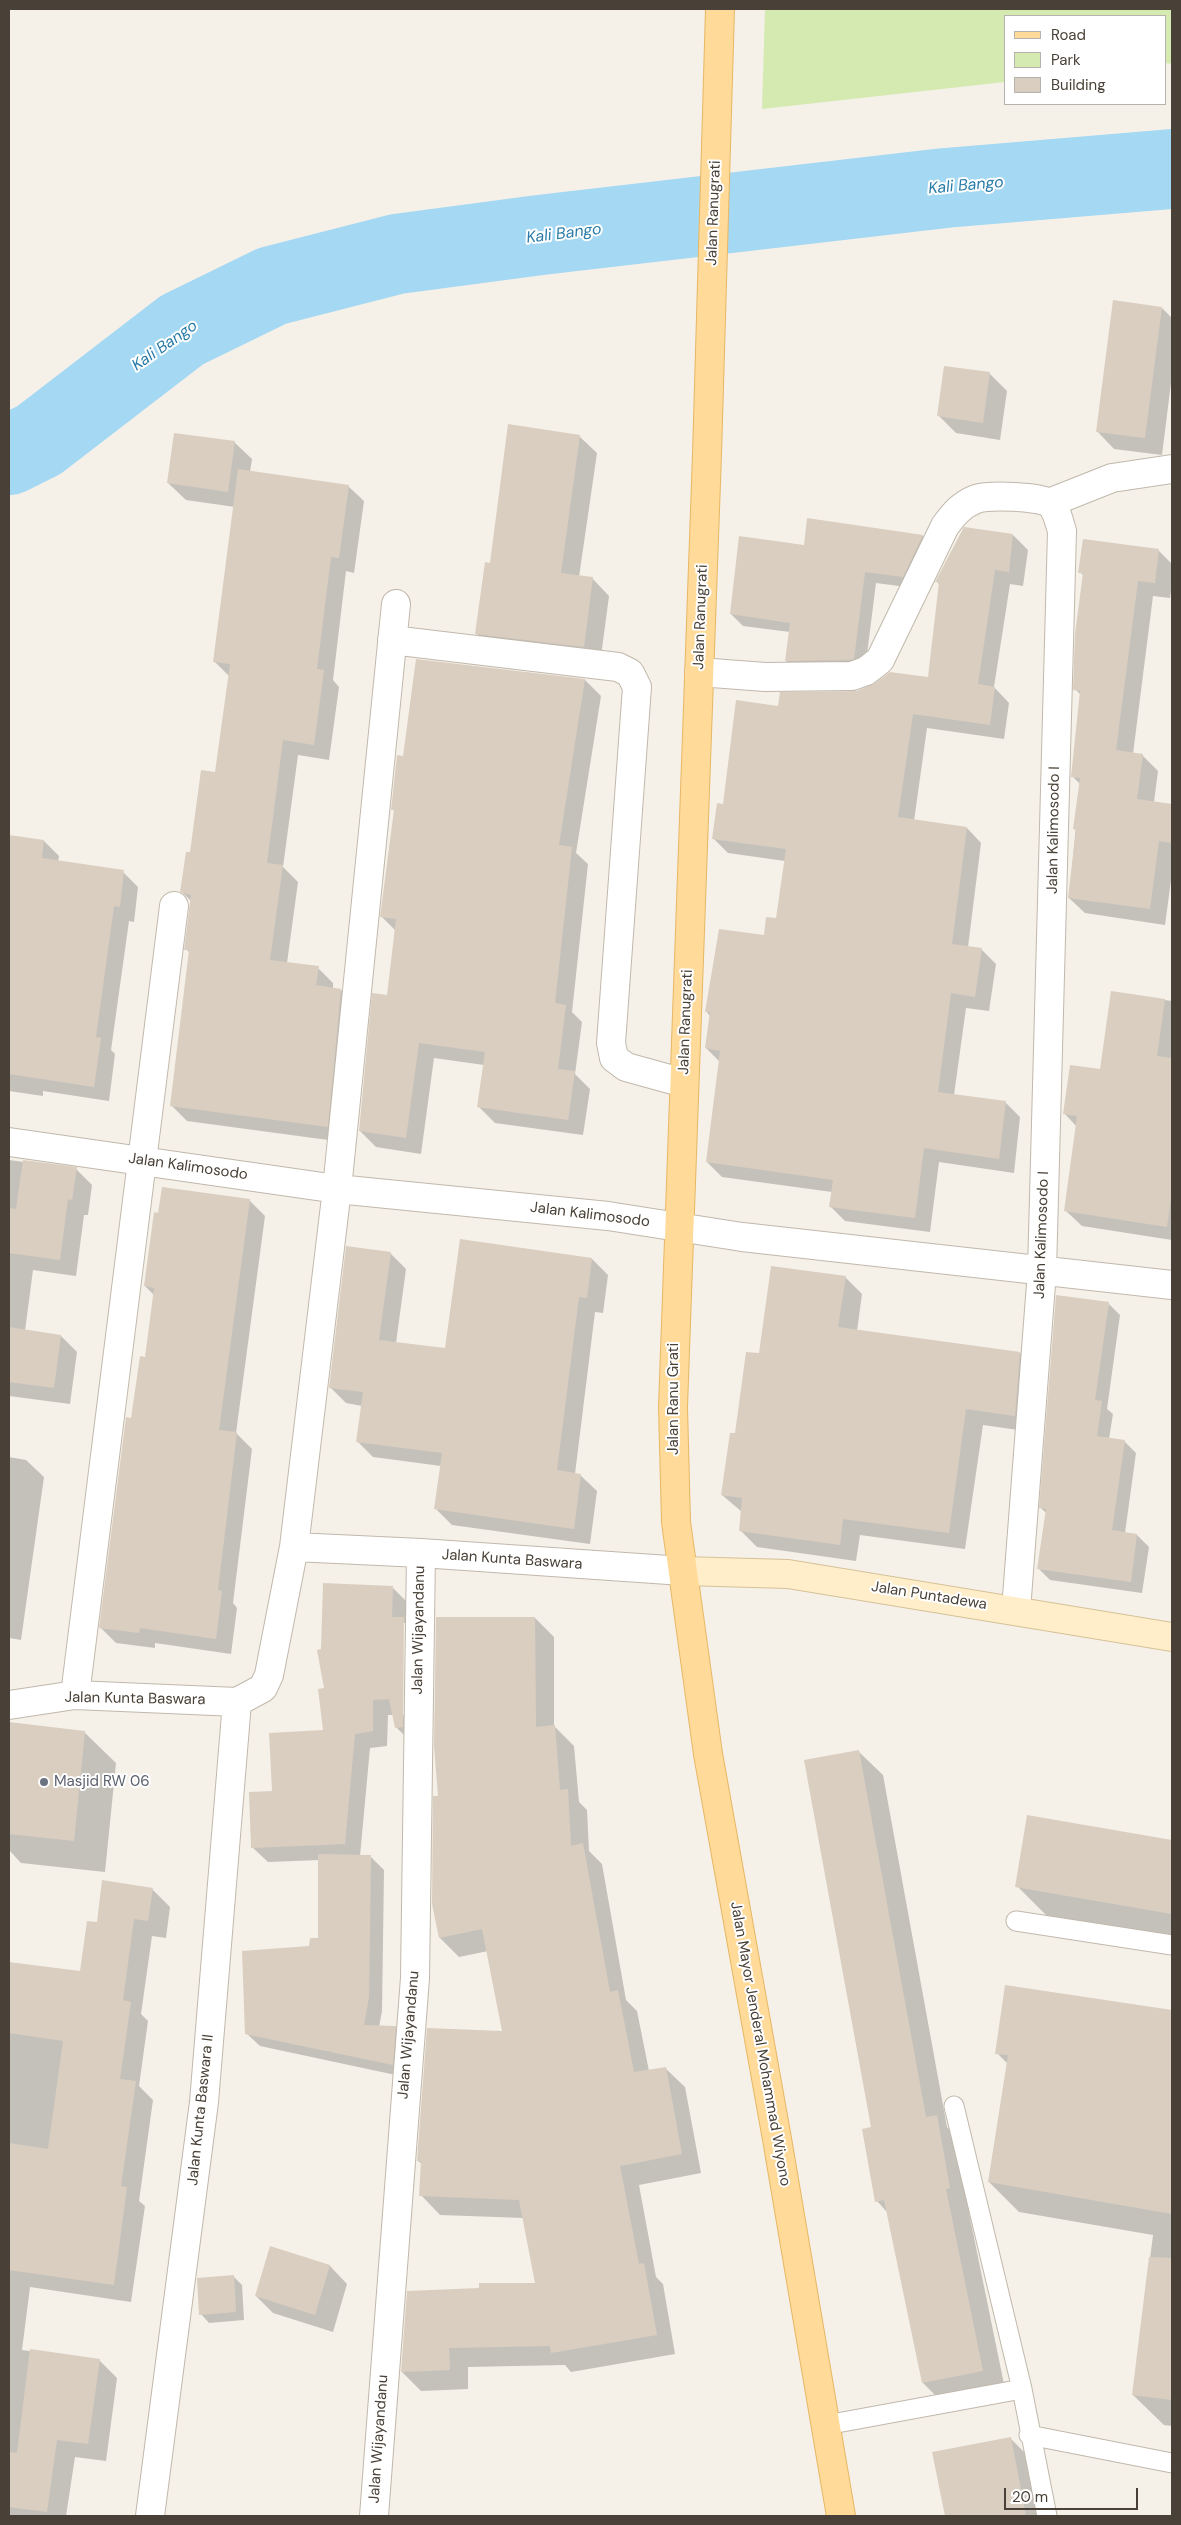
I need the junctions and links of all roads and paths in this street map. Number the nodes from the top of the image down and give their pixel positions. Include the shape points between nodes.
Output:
1 (720, 9) edge
2 (1172, 468) edge
3 (1049, 503) junction
4 (396, 604) dead end
5 (392, 640) junction
6 (699, 672) junction
7 (174, 906) dead end
8 (684, 1083) junction
9 (9, 1142) edge
10 (141, 1160) junction
11 (337, 1189) junction
12 (678, 1226) junction
13 (1042, 1271) junction
14 (1172, 1285) edge
15 (294, 1547) junction
16 (420, 1553) junction
17 (683, 1571) junction
18 (1016, 1610) junction
19 (1172, 1637) edge
20 (75, 1695) junction
21 (237, 1702) junction
22 (9, 1705) edge
23 (1016, 1921) dead end
24 (1172, 1945) edge
25 (954, 2106) dead end
26 (1022, 2389) junction
27 (826, 2425) junction
28 (1029, 2435) junction
29 (1172, 2463) edge
30 (150, 2516) edge
31 (374, 2516) edge
32 (841, 2516) edge
33 (1046, 2516) edge

1 - 6 main road, Jalan Ranugrati
2 - 3 street via 1112,478
3 - 6 street via 1032,497 978,499 957,510 945,526 880,660 866,671 852,676 765,678
3 - 13 street, Jalan Kalimosodo I via 1062,531
4 - 5 street
5 - 8 street via 618,667 630,673 637,688 611,1043 614,1058 626,1067
5 - 11 street
6 - 8 main road, Jalan Ranugrati
7 - 10 street
8 - 12 main road, Jalan Ranugrati
9 - 10 street, Jalan Kalimosodo
10 - 11 street, Jalan Kalimosodo
10 - 20 street
11 - 12 street, Jalan Kalimosodo
11 - 15 street
12 - 13 street, Jalan Kalimosodo via 742,1237
12 - 17 main road, Jalan Ranu Grati via 672,1407 676,1522
13 - 14 street, Jalan Kalimosodo
13 - 18 street, Jalan Kalimosodo I
15 - 16 street, Jalan Kunta Baswara
15 - 21 street via 269,1675 263,1688
16 - 17 street, Jalan Kunta Baswara
16 - 31 street, Jalan Wijayandanu via 415,1978
17 - 18 street, Jalan Puntadewa via 788,1574
17 - 27 main road, Jalan Mayor Jenderal Mohammad Wiyono via 708,1754
18 - 19 street, Jalan Puntadewa
20 - 21 street, Jalan Kunta Baswara
20 - 22 street, Jalan Kunta Baswara
21 - 30 street, Jalan Kunta Baswara II via 204,2102
23 - 24 lane
25 - 26 lane
26 - 27 lane
26 - 28 lane
27 - 32 main road, Jalan Mayor Jenderal Mohammad Wiyono
28 - 29 lane
28 - 33 lane

